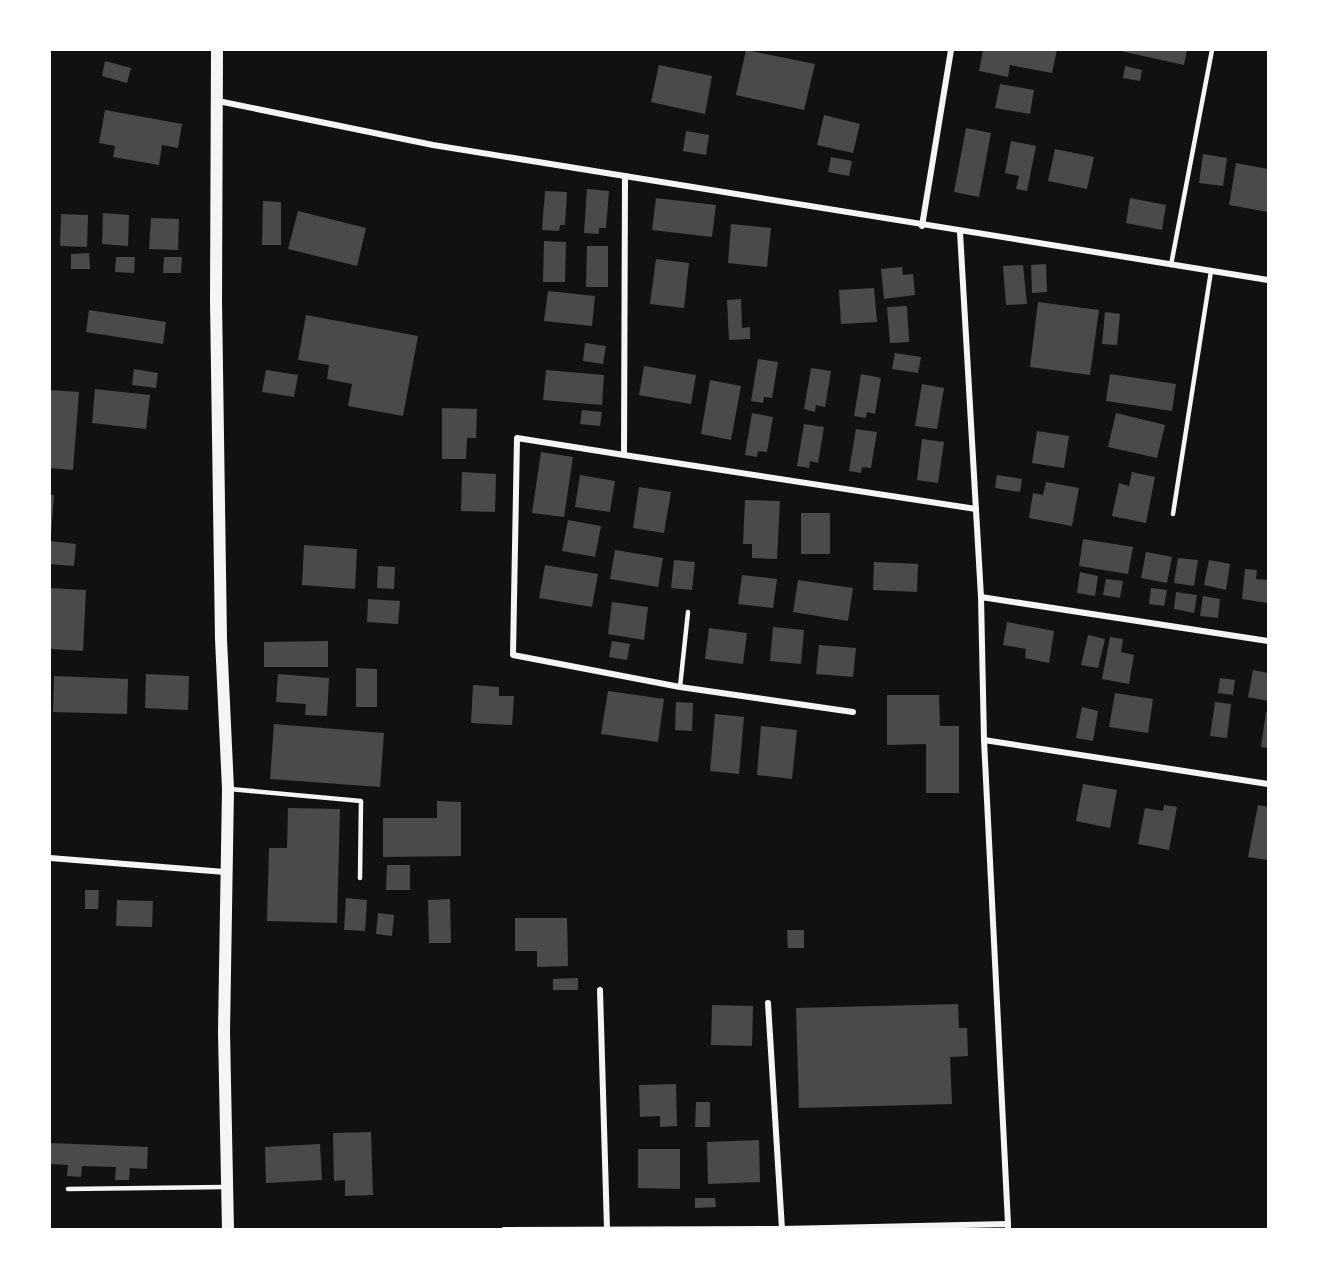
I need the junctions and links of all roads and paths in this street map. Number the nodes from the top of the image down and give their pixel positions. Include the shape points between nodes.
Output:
1 (217, 50) edge
2 (951, 50) edge
3 (1212, 50) edge
4 (218, 101) junction
5 (625, 176) junction
6 (922, 226) junction
7 (960, 232) junction
8 (1171, 265) junction
9 (1212, 271) junction
10 (1269, 280) edge
11 (624, 455) junction
12 (975, 509) junction
13 (1173, 514) dead end
14 (981, 597) junction
15 (688, 612) dead end
16 (1269, 641) edge
17 (680, 687) junction
18 (853, 712) dead end
19 (984, 740) junction
20 (1269, 784) edge
21 (228, 789) junction
22 (50, 858) edge
23 (225, 872) junction
24 (360, 878) dead end
25 (600, 990) dead end
26 (768, 1003) dead end
27 (225, 1187) junction
28 (68, 1189) dead end
29 (1008, 1227) edge
30 (854, 1228) edge
31 (607, 1229) edge
32 (782, 1229) edge
33 (228, 1230) edge
34 (504, 1230) edge

1 - 4 main road
2 - 6 street
3 - 8 lane
4 - 5 street via 433,146
4 - 21 main road via 216,301 221,639
5 - 6 street
5 - 11 street
6 - 7 street
7 - 8 street
7 - 12 street
8 - 9 street
9 - 10 street
9 - 13 lane
11 - 12 street
11 - 17 street via 517,438 513,655
12 - 14 street
14 - 16 street
14 - 19 street
15 - 17 lane
17 - 18 street
19 - 20 street
19 - 29 street
21 - 23 main road
21 - 24 lane via 362,801
22 - 23 street
23 - 27 main road
25 - 31 street
26 - 32 street
27 - 28 lane
27 - 33 main road
29 - 30 street
30 - 32 street
31 - 32 street
31 - 34 street

